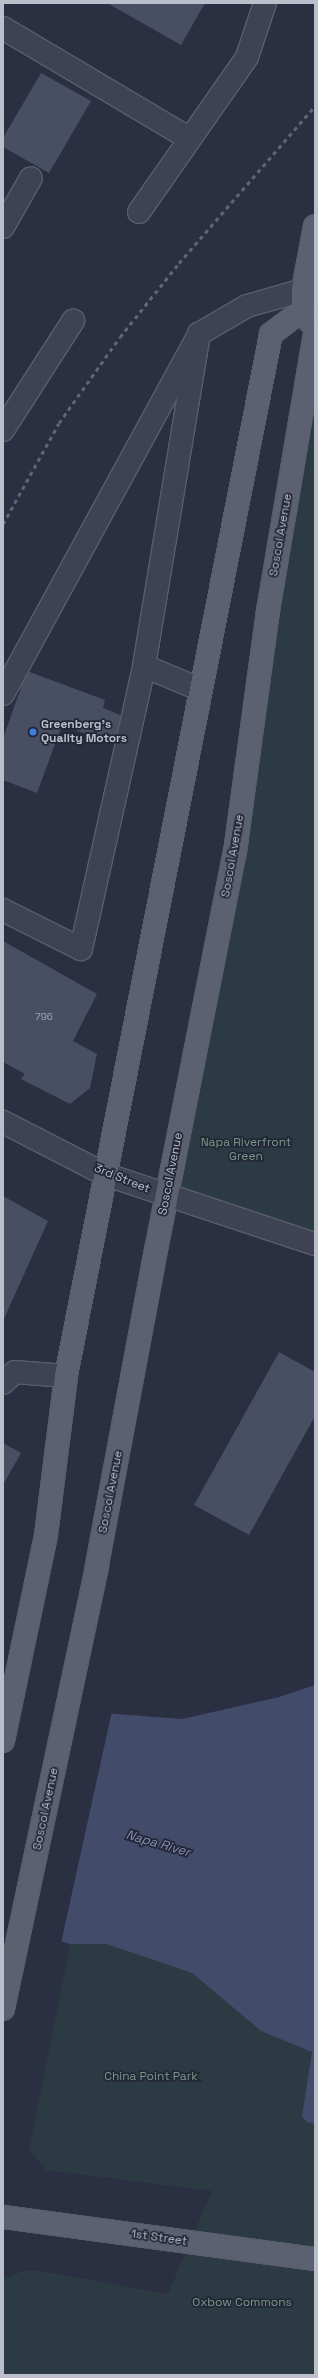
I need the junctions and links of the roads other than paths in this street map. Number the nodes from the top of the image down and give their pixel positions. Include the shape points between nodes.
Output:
1 (265, 3) edge
2 (3, 28) edge
3 (190, 139) junction
4 (31, 178) dead end
5 (139, 212) dead end
6 (315, 226) edge
7 (3, 227) edge
8 (303, 300) junction
9 (74, 321) dead end
10 (315, 333) edge
11 (199, 334) junction
12 (3, 430) edge
13 (144, 666) junction
14 (199, 689) junction
15 (3, 694) edge
16 (3, 910) edge
17 (3, 1122) edge
18 (104, 1174) junction
19 (166, 1197) junction
20 (315, 1244) edge
21 (66, 1376) junction
22 (3, 1382) edge
23 (3, 1741) edge
24 (3, 2009) edge
25 (3, 2217) edge
26 (315, 2259) edge

1 - 3 street via 247,57
2 - 3 street
3 - 5 street
4 - 7 street
6 - 8 main road
8 - 10 main road, Soscol Avenue
8 - 11 street via 247,306
8 - 14 main road via 270,334
9 - 12 street
10 - 19 main road, Soscol Avenue via 268,611 235,852
11 - 13 street
11 - 15 street
13 - 14 street
13 - 16 street via 81,950
14 - 18 main road
17 - 18 street, 3rd Street
18 - 19 street, 3rd Street
18 - 21 main road
19 - 20 street, 3rd Street
19 - 24 main road, Soscol Avenue via 71,1691
21 - 22 street via 15,1372
21 - 23 main road via 53,1498
25 - 26 main road, 1st Street

